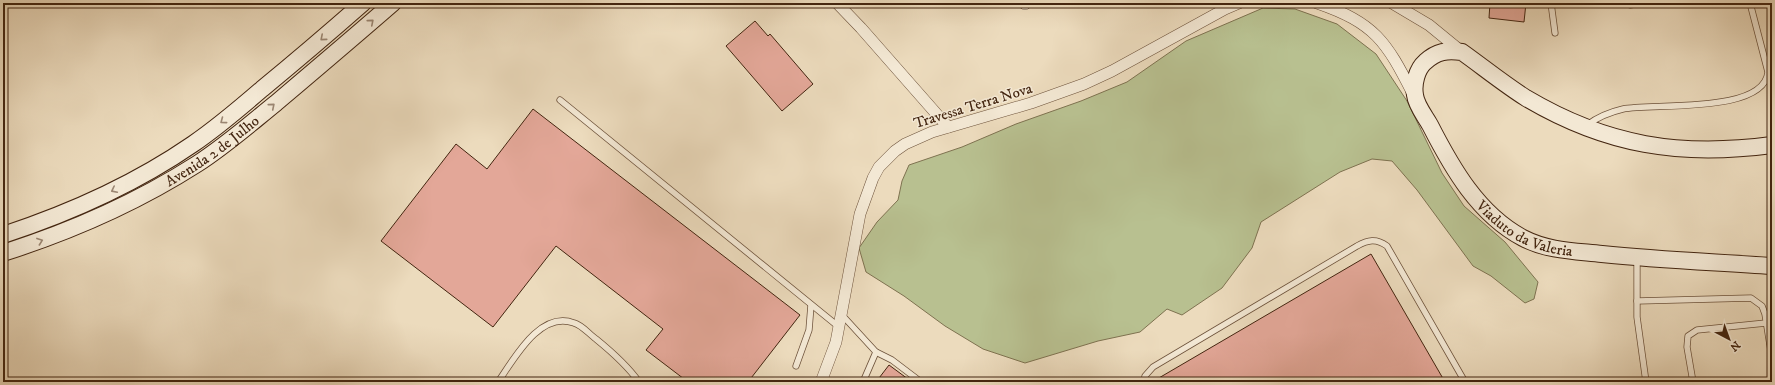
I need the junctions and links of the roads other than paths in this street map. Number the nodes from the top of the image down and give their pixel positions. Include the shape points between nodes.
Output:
1 (363, 3) edge
2 (393, 3) edge
3 (837, 3) edge
4 (1239, 3) edge
5 (1317, 3) edge
6 (1392, 3) edge
7 (1551, 3) edge
8 (1623, 3) edge
9 (1642, 3) edge
10 (1750, 3) edge
11 (1555, 33) dead end
12 (1462, 52) junction
13 (1415, 96) junction
14 (560, 100) dead end
15 (948, 127) junction
16 (1583, 127) junction
17 (1772, 146) edge
18 (3, 235) edge
19 (3, 253) edge
20 (1637, 258) junction
21 (1772, 266) edge
22 (1637, 301) junction
23 (811, 305) junction
24 (842, 315) junction
25 (1766, 322) junction
26 (839, 328) junction
27 (876, 352) junction
28 (1772, 358) edge
29 (796, 366) dead end
30 (498, 382) edge
31 (639, 382) edge
32 (821, 382) edge
33 (863, 382) edge
34 (920, 382) edge
35 (1144, 382) edge
36 (1465, 382) edge
37 (1646, 382) edge
38 (1693, 382) edge

1 -> 18 main road, Avenida 2 de Julho via 231,115 194,143 137,179 107,194
19 -> 2 main road, Avenida 2 de Julho via 80,226 115,210 198,163 248,126
3 - 15 street
4 - 15 street, Travessa Terra Nova via 1084,84 1031,104
5 - 13 street via 1357,20 1373,32 1394,56
6 - 12 street via 1429,25
7 - 11 lane
8 - 9 lane
10 - 16 lane via 1768,72 1768,78 1754,92 1736,100 1717,103 1623,109 1601,116
12 - 13 main road via 1440,52 1424,63 1417,74
12 - 16 main road via 1525,97
13 - 20 main road, Viaduto da Valeria via 1447,157 1467,188 1496,219 1523,238 1550,249
14 - 23 lane
15 - 24 street, Travessa Terra Nova via 905,144 886,160 873,178 860,214
16 - 17 main road via 1644,145 1677,149 1714,151
20 - 21 main road, Viaduto da Valeria
20 - 22 lane
22 - 25 lane via 1751,298 1762,306
22 - 37 lane
23 - 26 lane
23 - 29 lane via 809,330
24 - 26 street, Travessa Terra Nova
24 - 27 lane
25 - 28 lane
25 - 38 lane via 1697,330 1688,336 1687,347
26 - 32 street, Travessa Terra Nova
27 - 33 lane
27 - 34 lane via 892,360
30 - 31 lane via 527,342 551,322 564,320 576,323 615,355
35 - 36 lane via 1145,376 1153,367 1368,240 1380,241 1387,246

